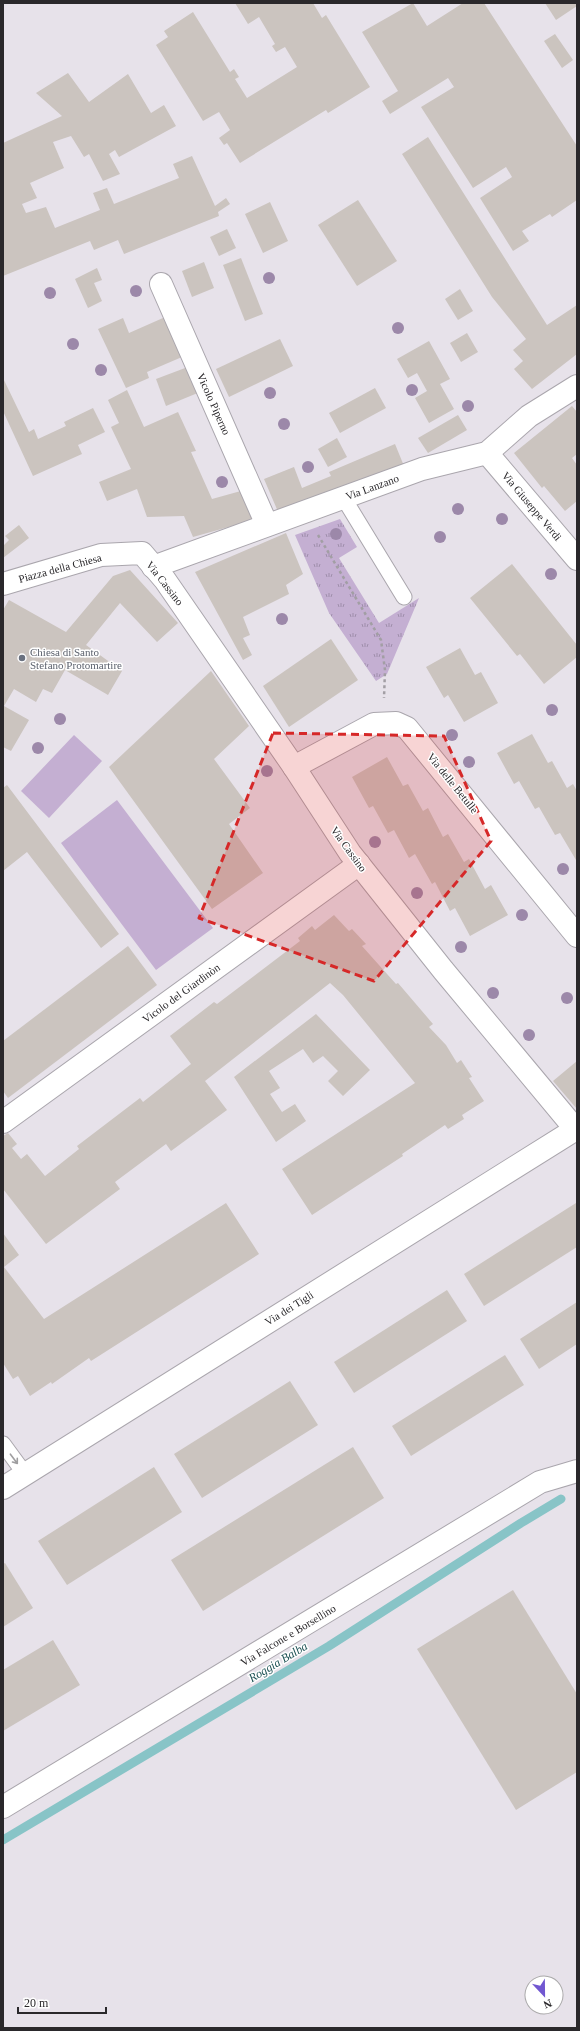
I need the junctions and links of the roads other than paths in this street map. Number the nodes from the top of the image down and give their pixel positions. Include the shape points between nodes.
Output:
1 (161, 284) dead end
2 (577, 386) edge
3 (487, 453) junction
4 (343, 497) junction
5 (267, 525) junction
6 (577, 559) edge
7 (148, 560) junction
8 (3, 584) edge
9 (404, 597) dead end
10 (294, 767) junction
11 (359, 864) junction
12 (577, 936) edge
13 (3, 1122) edge
14 (576, 1130) edge
15 (3, 1444) edge
16 (577, 1471) edge
17 (25, 1474) junction
18 (3, 1488) edge
19 (3, 1807) edge

1 - 5 street, Vicolo Piperno
2 - 3 street, Via Lanzano via 529,416
3 - 4 street, Via Lanzano via 422,469
3 - 6 street, Via Giuseppe Verdi
4 - 5 street, Via Lanzano
4 - 9 lane
5 - 7 street, Via Lanzano
7 - 8 street, Piazza della Chiesa via 101,555
7 - 10 street, Via Cassino via 165,580
10 - 11 street, Via Cassino
10 - 12 street, Via delle Betulle via 374,724 396,723 407,728
11 - 13 street, Vicolo del Giardinòn
11 - 14 street, Via Cassino
14 - 17 street, Via dei Tigli
15 -> 17 lane
16 - 19 street, Via Falcone e Borsellino via 540,1482
17 - 18 street, Via dei Tigli

